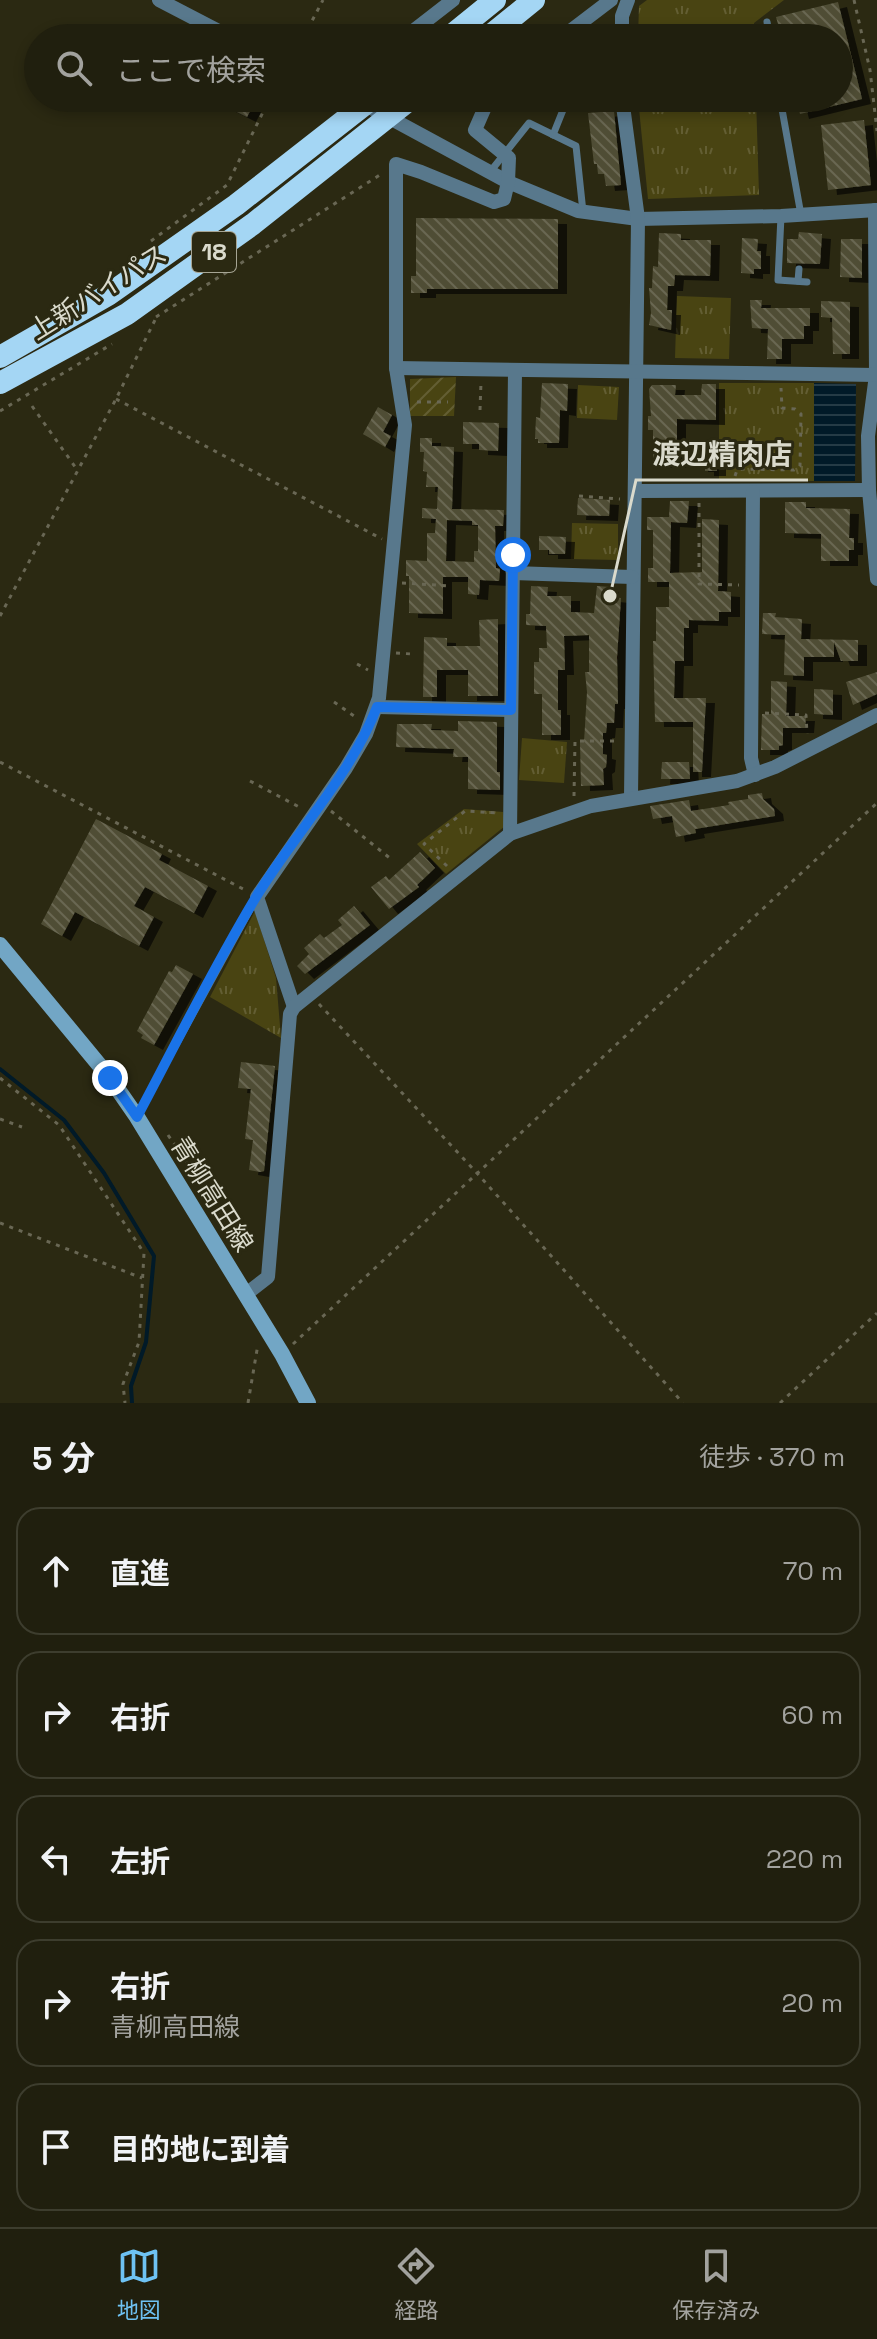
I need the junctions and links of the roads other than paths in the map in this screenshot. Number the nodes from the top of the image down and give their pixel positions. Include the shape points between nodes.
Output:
1 (159, 0) edge
2 (453, 0) edge
3 (495, 0) edge
4 (534, 0) edge
5 (611, 0) edge
6 (628, 0) edge
7 (205, 24) edge
8 (422, 24) edge
9 (465, 24) edge
10 (504, 24) edge
11 (579, 24) edge
12 (622, 24) edge
13 (349, 112) edge
14 (384, 112) edge
15 (395, 112) edge
16 (483, 112) edge
17 (562, 112) edge
18 (624, 112) edge
19 (783, 112) edge
20 (390, 116) junction
21 (553, 135) junction
22 (505, 155) junction
23 (490, 172) junction
24 (508, 182) junction
25 (876, 210) edge
26 (583, 212) junction
27 (801, 215) junction
28 (781, 216) junction
29 (638, 219) junction
30 (799, 269) dead end
31 (798, 281) junction
32 (807, 282) dead end
33 (0, 357) edge
34 (396, 368) junction
35 (515, 370) junction
36 (638, 372) junction
37 (876, 375) edge
38 (0, 383) edge
39 (869, 490) junction
40 (753, 492) junction
41 (636, 495) junction
42 (513, 573) junction
43 (632, 577) junction
44 (877, 579) edge
45 (377, 707) junction
46 (511, 710) junction
47 (877, 715) edge
48 (755, 775) junction
49 (631, 797) junction
50 (510, 834) junction
51 (257, 897) junction
52 (0, 945) edge
53 (294, 1007) junction
54 (137, 1117) junction
55 (246, 1294) junction
56 (308, 1403) edge

1 - 7 street
2 - 8 street
3 - 9 highway
4 - 10 highway
5 - 11 street
6 - 12 street
13 - 33 highway, 上新バイパス / 18 via 236,205 108,295
14 - 20 street
15 - 20 highway, 上新バイパス / 18
16 - 22 street via 475,130
17 - 21 lane
18 - 29 street
19 - 27 lane
20 - 23 street
20 - 38 highway, 上新バイパス / 18 via 127,314
21 - 22 lane via 529,123
21 - 26 lane via 576,146
22 - 23 lane
22 - 24 street
23 - 24 street
24 - 26 street
24 - 34 street via 504,199 494,202 396,164
25 - 27 street
25 - 37 street
26 - 29 street
27 - 28 street
28 - 29 street
28 - 31 lane via 778,280
29 - 36 street
30 - 31 lane
31 - 32 lane
34 - 35 street
34 - 45 street via 405,425
35 - 36 street
35 - 42 street
36 - 37 street
36 - 41 street
37 - 39 street via 868,436
39 - 40 street
39 - 44 street
40 - 41 street
40 - 48 street
41 - 43 street
42 - 43 street
42 - 46 street
43 - 49 street
45 - 46 street
45 - 51 street via 346,768
46 - 50 street
47 - 48 street
48 - 49 street
49 - 50 street
50 - 53 street
51 - 53 street
51 - 54 lane
52 - 54 main road, 青柳高田線
53 - 55 street via 268,1277
54 - 55 main road, 青柳高田線
55 - 56 main road, 青柳高田線

